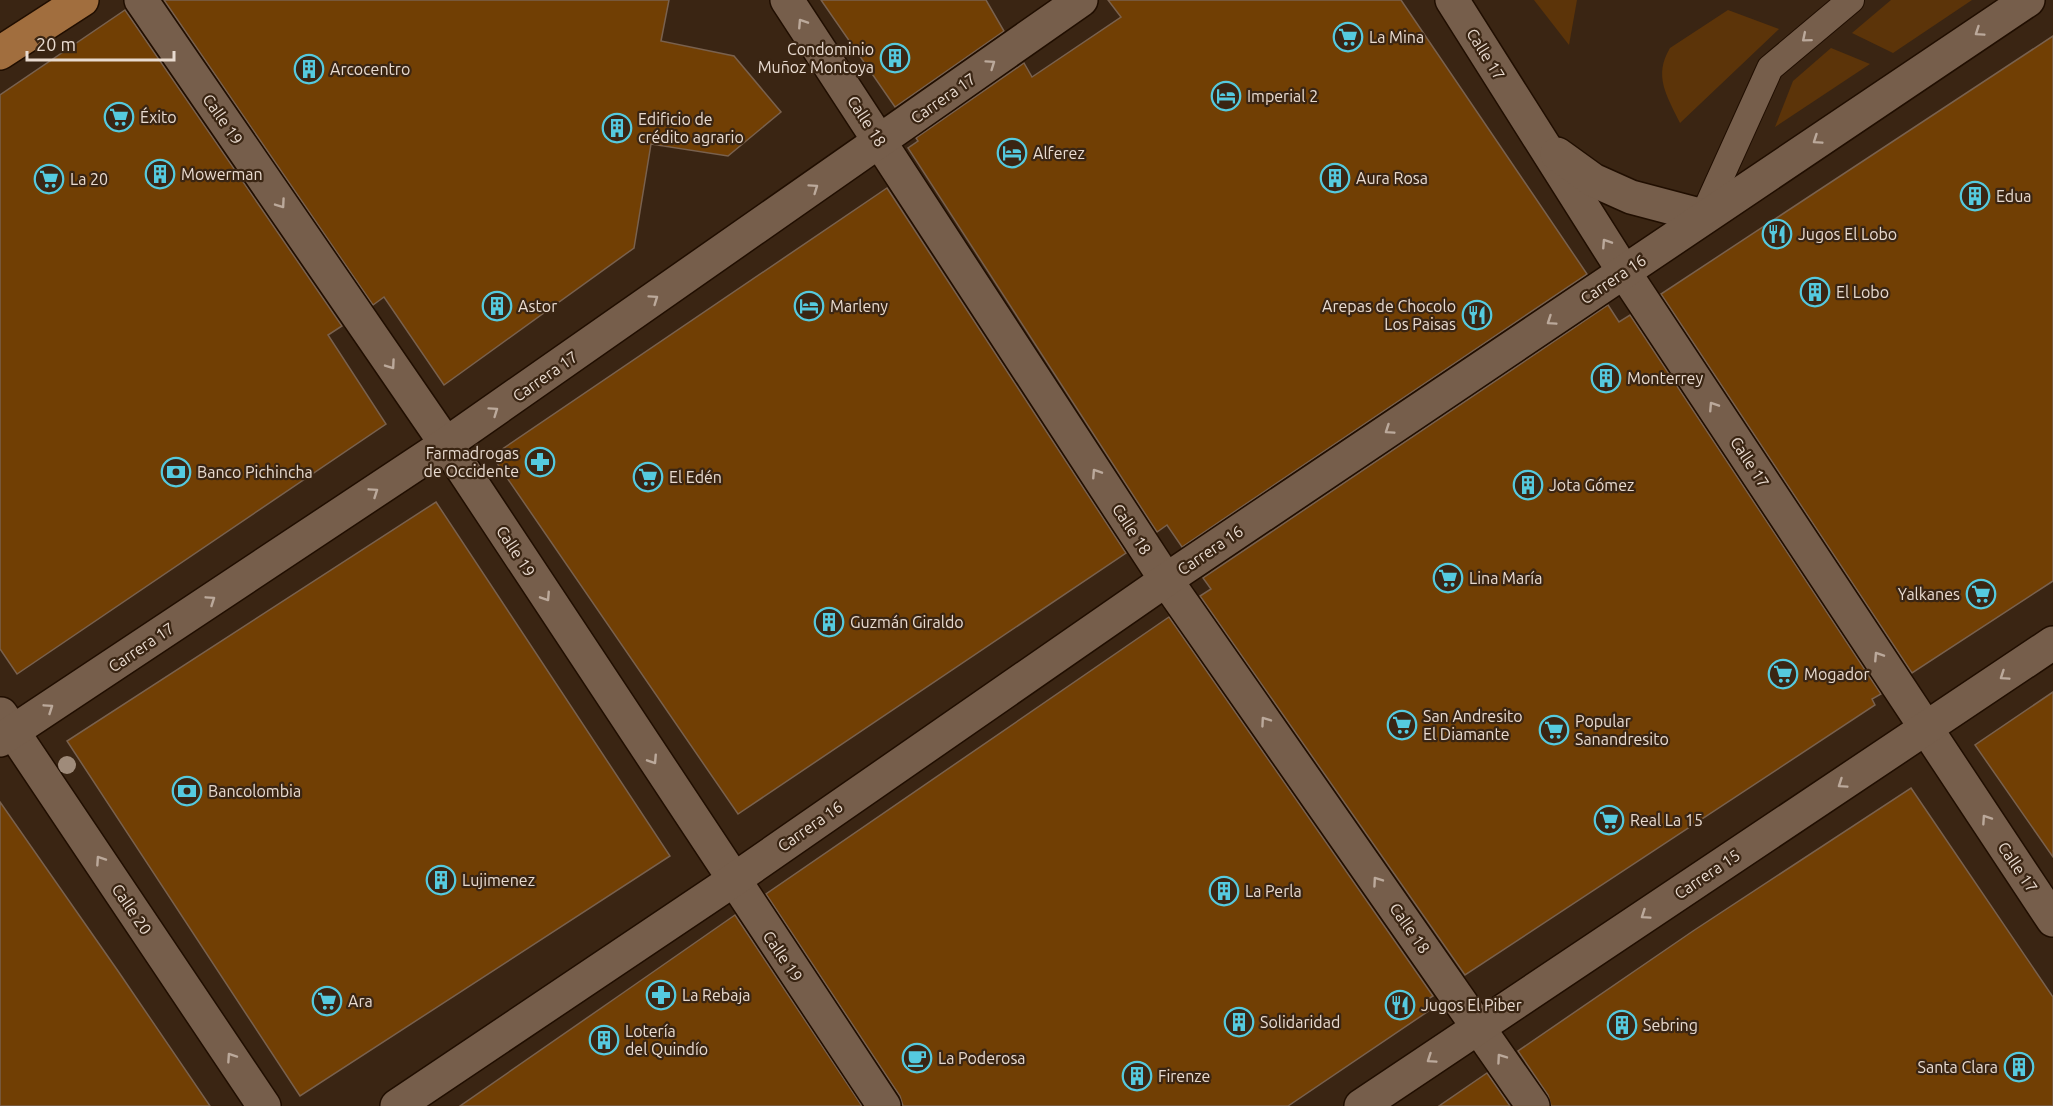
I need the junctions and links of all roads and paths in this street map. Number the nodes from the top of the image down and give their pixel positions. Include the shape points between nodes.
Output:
1 (82, 0) edge
2 (141, 0) edge
3 (787, 0) edge
4 (1082, 0) edge
5 (1452, 0) edge
6 (1851, 0) edge
7 (2028, 0) edge
8 (0, 53) edge
9 (1541, 141) junction
10 (880, 142) junction
11 (1703, 216) junction
12 (1624, 272) junction
13 (446, 444) junction
14 (1166, 580) junction
15 (2053, 643) edge
16 (4, 728) edge
17 (1925, 728) junction
18 (732, 880) junction
19 (2053, 920) edge
20 (1479, 1026) junction
21 (264, 1106) edge
22 (397, 1106) edge
23 (884, 1106) edge
24 (1361, 1106) edge
25 (1533, 1106) edge

1 - 8 main road
2 -> 13 street, Calle 19
10 -> 3 street, Calle 18
10 -> 4 street, Carrera 17
5 - 9 street, Calle 17
6 -> 11 lane via 1770,68
7 -> 11 street, Carrera 16
9 - 11 street via 1593,180 1631,197
12 -> 9 street, Calle 17
13 -> 10 street, Carrera 17
14 -> 10 street, Calle 18
11 - 12 street, Carrera 16
12 -> 14 street, Carrera 16
17 -> 12 street, Calle 17
16 -> 13 street, Carrera 17
13 -> 18 street, Calle 19
14 - 18 street, Carrera 16
20 -> 14 street, Calle 18
15 -> 17 street, Carrera 15
21 -> 16 street, Calle 20
19 -> 17 street, Calle 17
17 -> 20 street, Carrera 15
18 - 22 street, Carrera 16
18 - 23 street, Calle 19
20 -> 24 street, Carrera 15
25 -> 20 street, Calle 18

